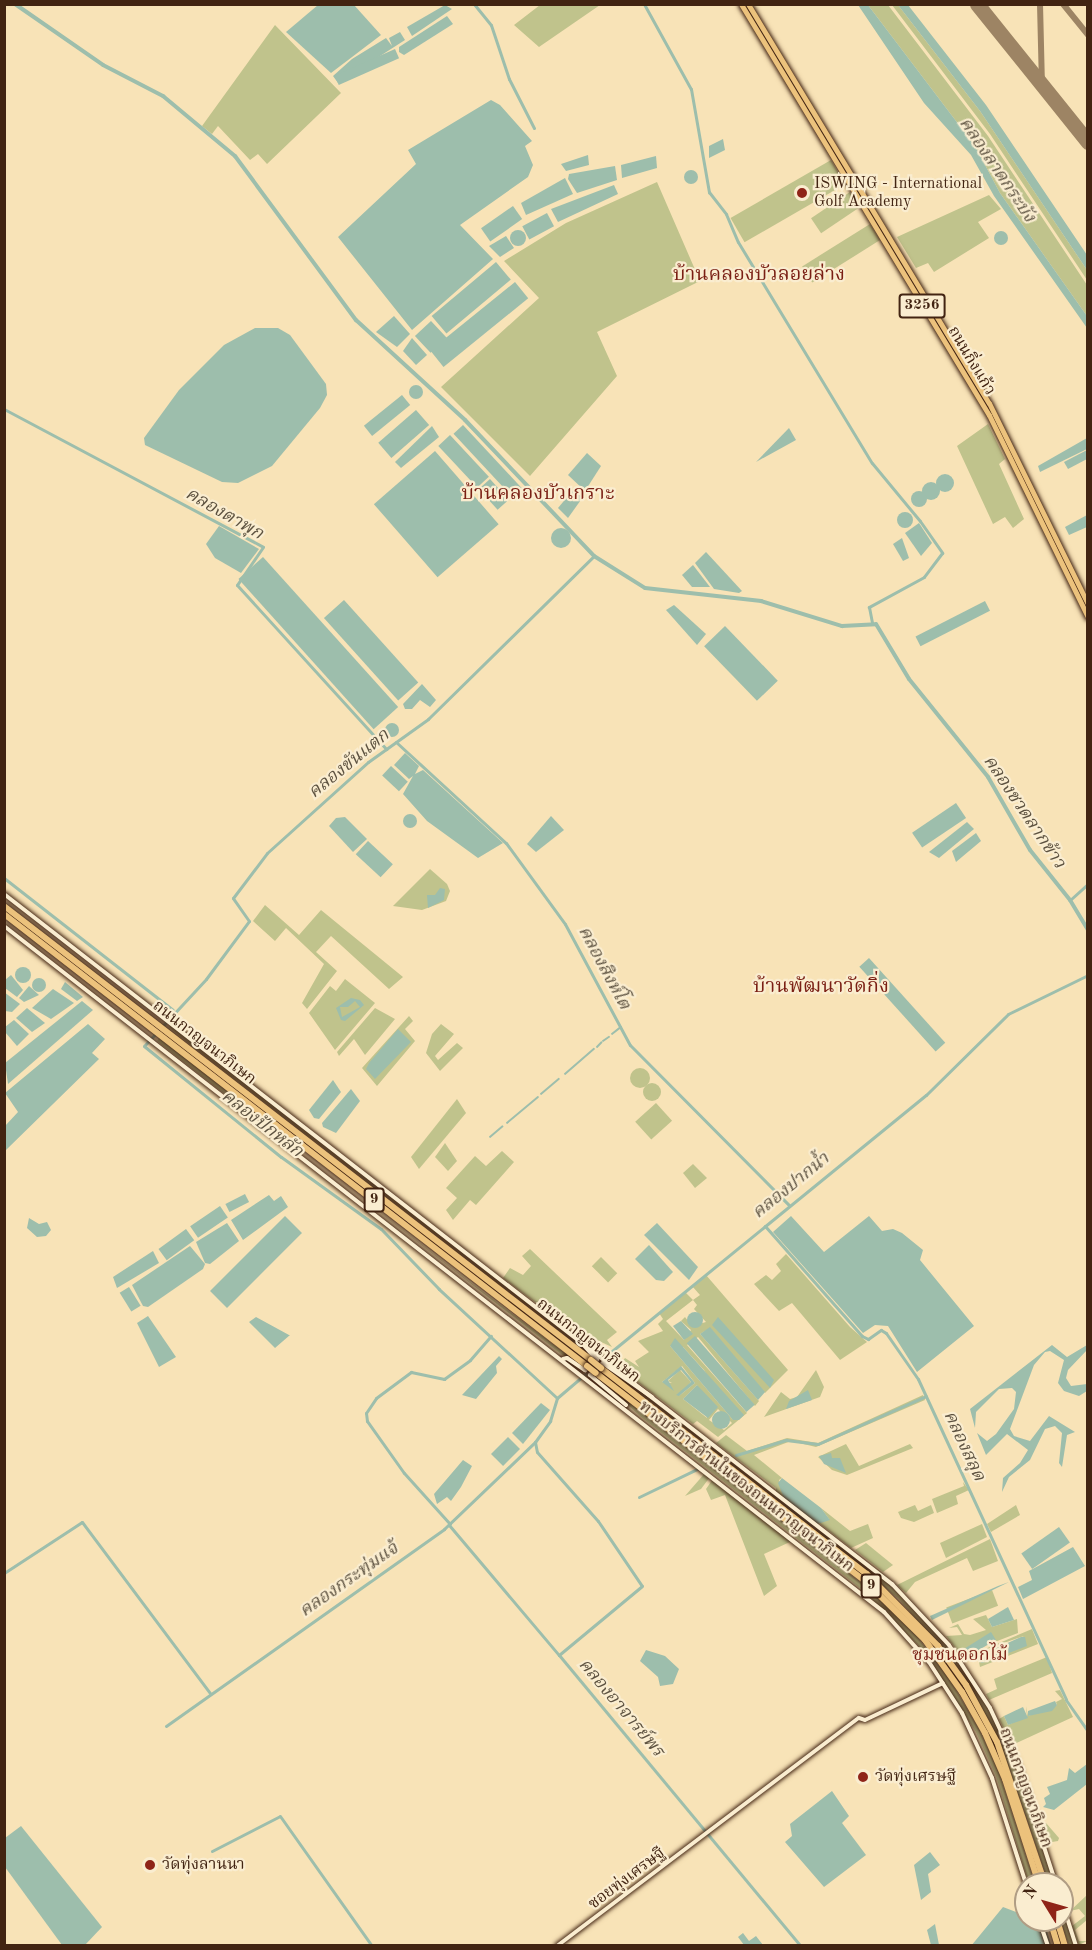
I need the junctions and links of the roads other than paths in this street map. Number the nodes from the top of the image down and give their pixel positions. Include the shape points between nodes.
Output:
1 (741, 4) edge
2 (748, 4) edge
3 (757, 26) junction
4 (1088, 604) edge
5 (1088, 616) edge
6 (4, 894) edge
7 (4, 906) edge
8 (4, 914) edge
9 (4, 926) edge
10 (155, 1026) junction
11 (164, 1032) junction
12 (375, 1201) junction
13 (395, 1222) dead end
14 (577, 1338) junction
15 (563, 1359) junction
16 (589, 1363) junction
17 (599, 1371) junction
18 (639, 1387) junction
19 (637, 1416) junction
20 (943, 1683) junction
21 (1022, 1872) edge
22 (1035, 1872) edge
23 (1041, 1872) edge
24 (1052, 1872) edge
25 (557, 1946) edge

1 - 3 main road, ถนนกิ่งแก้ว / 3256
2 - 3 main road, ถนนกิ่งแก้ว / 3256
3 - 4 main road, ถนนกิ่งแก้ว / 3256 via 989,403
3 - 5 main road, ถนนกิ่งแก้ว / 3256 via 989,415
6 - 14 main road
7 - 10 highway, ถนนกาญจนาภิเษก / 9
8 - 10 highway, ถนนกาญจนาภิเษก / 9
9 - 15 main road, ทางบริการด้านในของถนนกาญจนาภิเษก
10 - 11 highway, ถนนกาญจนาภิเษก / 9
11 - 12 highway, ถนนกาญจนาภิเษก / 9
11 - 16 highway, ถนนกาญจนาภิเษก / 9
12 - 13 highway
12 - 16 highway, ถนนกาญจนาภิเษก / 9
14 - 15 main road via 597,1360 585,1370
14 - 18 main road
15 - 19 main road, ทางบริการด้านในของถนนกาญจนาภิเษก
16 - 17 highway, ถนนกาญจนาภิเษก / 9, bridge
17 - 22 highway, ถนนกาญจนาภิเษก / 9 via 865,1581 925,1640 985,1733 1005,1779
17 - 23 highway, ถนนกาญจนาภิเษก / 9 via 782,1509 902,1606 966,1685 1009,1772
18 - 19 main road via 604,1363 590,1374
18 - 24 main road via 823,1528 914,1605 973,1680 1015,1761
19 - 20 main road, ทางบริการด้านในของถนนกาญจนาภิเษก via 867,1597 909,1639
20 - 21 main road, ทางบริการด้านในของถนนกาญจนาภิเษก via 992,1778
20 - 25 main road, ซอยทุ่งเศรษฐี via 866,1720 859,1718

